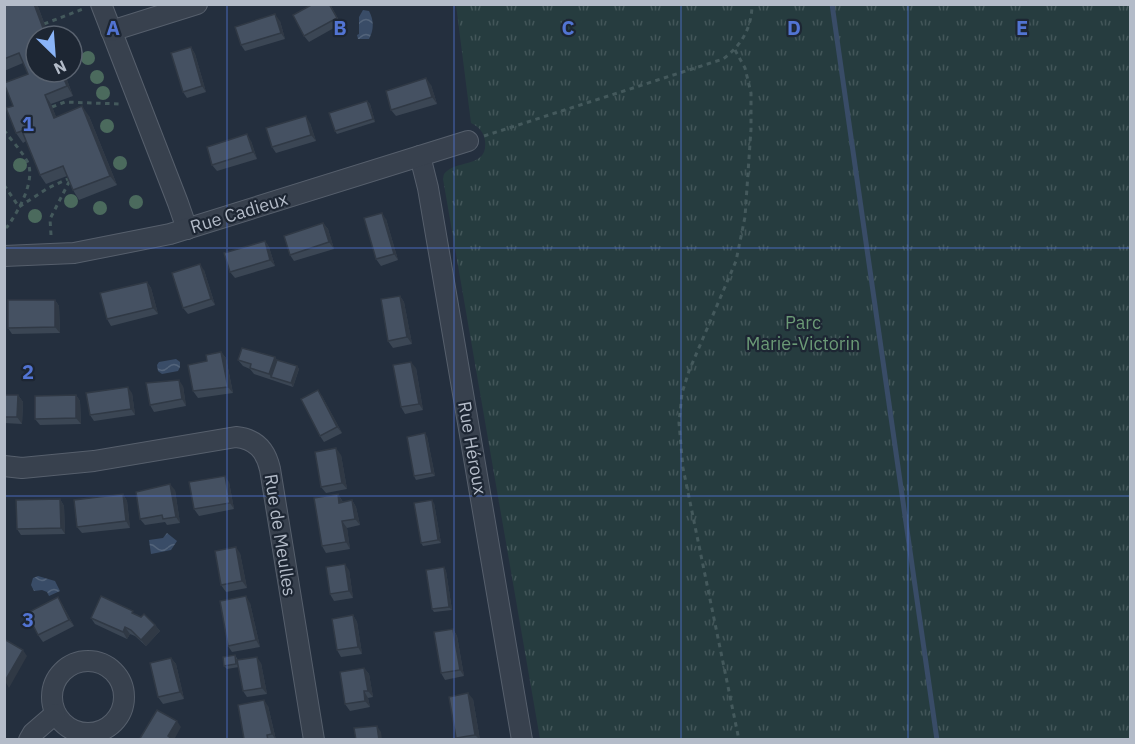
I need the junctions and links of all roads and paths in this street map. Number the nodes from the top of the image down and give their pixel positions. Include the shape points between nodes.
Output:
1 (196, 4) edge
2 (752, 4) edge
3 (92, 7) edge
4 (44, 24) edge
5 (111, 31) junction
6 (735, 50) junction
7 (120, 104) dead end
8 (52, 107) edge
9 (4, 130) edge
10 (468, 141) joint
11 (420, 156) junction
12 (4, 184) edge
13 (19, 207) junction
14 (4, 227) edge
15 (187, 229) junction
16 (51, 236) dead end
17 (4, 256) edge
18 (4, 466) edge
19 (55, 714) dead end
20 (29, 740) edge
21 (314, 740) edge
22 (522, 740) edge
23 (739, 740) edge

1 - 5 street
2 - 6 path via 750,24
3 - 4 path
3 - 5 street
5 - 15 street
6 - 10 path via 714,63
6 - 23 path via 748,78 752,108 743,234 736,261 684,383 679,423 684,468
7 - 8 path via 65,102
9 - 13 path via 30,167
10 - 11 street, Rue Cadieux
11 - 15 street, Rue Cadieux
11 - 22 street, Rue Héroux
12 - 13 path
13 - 14 path
13 - 16 path via 70,178 50,219
15 - 17 street, Rue Cadieux via 74,253
18 - 21 street, Rue de Meulles via 94,461 236,437 258,445 270,469
19 - 20 street

